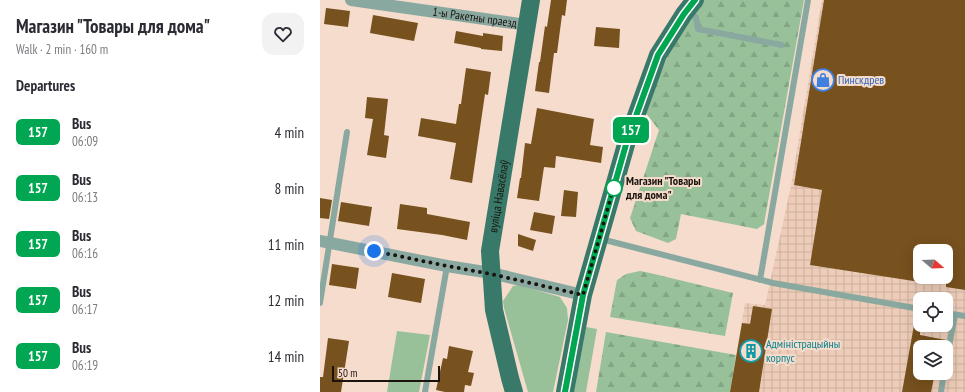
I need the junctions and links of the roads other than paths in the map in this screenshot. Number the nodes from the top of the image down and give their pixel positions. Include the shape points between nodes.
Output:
1 (351, 0) edge
2 (531, 0) edge
3 (695, 0) edge
4 (808, 0) edge
5 (684, 14) junction
6 (527, 25) junction
7 (782, 46) dead end
8 (347, 132) dead end
9 (600, 238) junction
10 (325, 242) edge
11 (447, 266) junction
12 (491, 274) junction
13 (760, 280) junction
14 (583, 295) junction
15 (320, 303) edge
16 (913, 307) edge
17 (955, 314) joint
18 (965, 316) edge
19 (950, 340) edge
20 (943, 380) edge
21 (425, 392) edge
22 (514, 392) edge
23 (565, 392) edge
24 (941, 392) edge

1 - 6 street, 1-ы Ракетны праезд
2 - 6 main road, вуліца Навасёлаў
3 - 5 main road
4 - 13 lane
5 - 7 lane via 696,17 698,29
5 - 9 main road via 658,55 627,141
6 - 12 main road, вуліца Навасёлаў via 490,251
8 - 10 lane
9 - 13 lane
9 - 14 main road
10 - 11 street
10 - 15 lane
11 - 12 street
11 - 21 lane
12 - 14 street
12 - 22 main road, вуліца Навасёлаў via 494,310
13 - 16 lane
14 - 23 main road
17 - 18 lane
17 - 19 lane
20 - 24 lane

